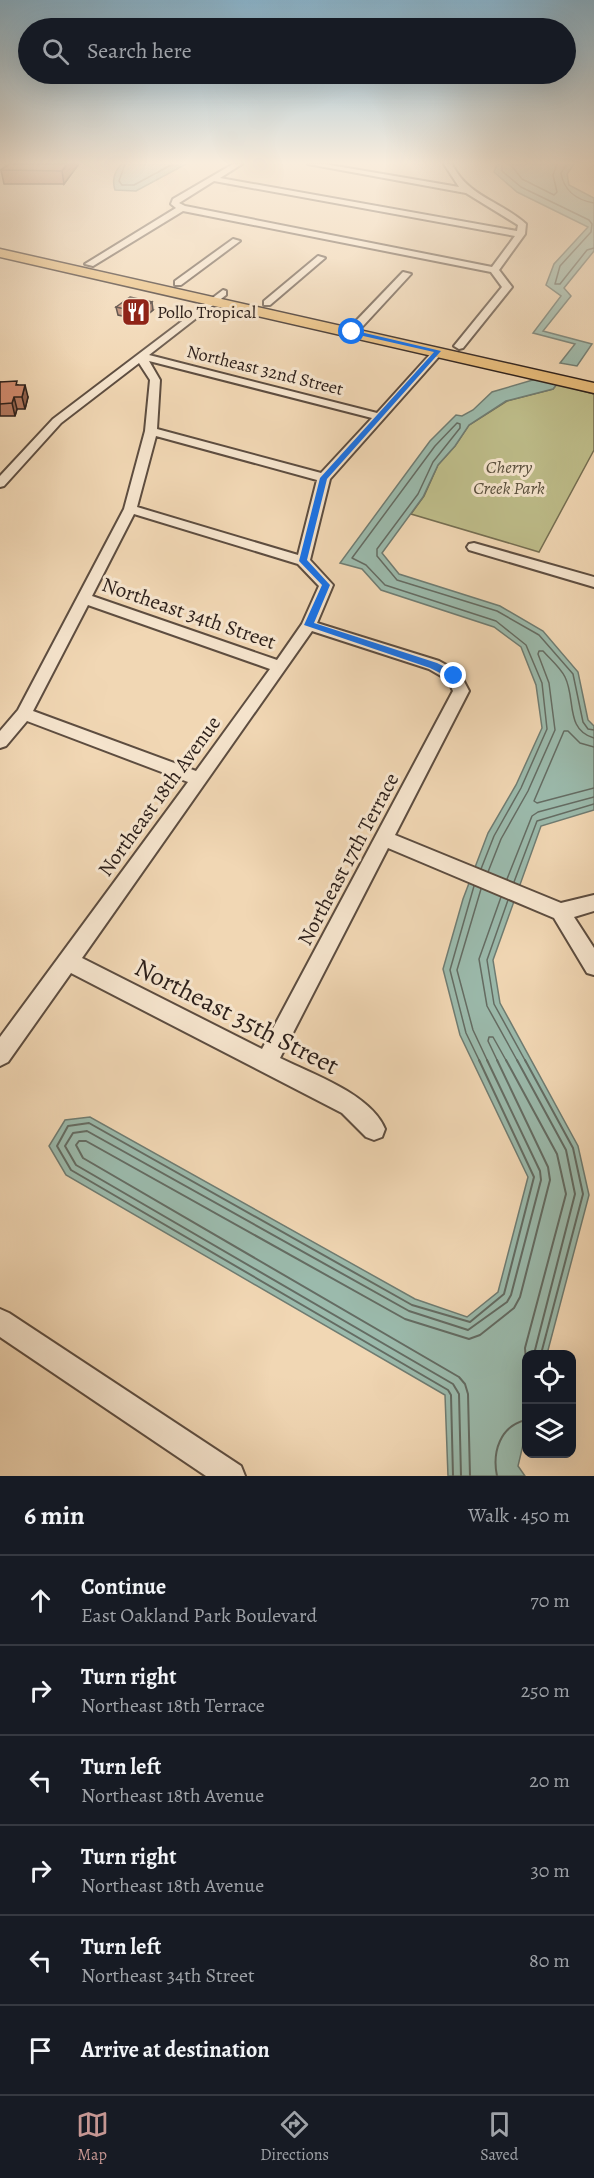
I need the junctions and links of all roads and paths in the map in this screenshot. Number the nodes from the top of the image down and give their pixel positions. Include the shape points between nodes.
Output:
1 (138, 233) edge
2 (307, 233) edge
3 (515, 233) edge
4 (521, 234) joint
5 (236, 241) dead end
6 (0, 243) edge
7 (0, 253) edge
8 (321, 258) dead end
9 (85, 263) junction
10 (58, 266) junction
11 (494, 270) junction
12 (406, 274) dead end
13 (178, 283) junction
14 (218, 297) junction
15 (267, 303) junction
16 (359, 324) junction
17 (459, 346) junction
18 (438, 351) junction
19 (141, 356) junction
20 (540, 364) junction
21 (523, 371) junction
22 (594, 376) edge
23 (594, 388) edge
24 (381, 417) junction
25 (151, 431) junction
26 (324, 478) junction
27 (0, 483) edge
28 (130, 509) junction
29 (474, 547) dead end
30 (303, 561) junction
31 (594, 582) edge
32 (85, 599) junction
33 (309, 625) junction
34 (280, 667) junction
35 (454, 676) joint
36 (24, 714) junction
37 (0, 742) edge
38 (199, 779) junction
39 (384, 838) junction
40 (594, 903) edge
41 (561, 912) junction
42 (68, 961) junction
43 (594, 966) edge
44 (0, 1056) edge
45 (266, 1062) junction
46 (374, 1129) dead end
47 (0, 1322) edge
48 (231, 1476) edge

1 - 9 street
2 - 11 street
3 - 4 street
4 - 11 street
5 - 13 street
6 - 9 main road
7 - 10 main road
8 - 15 street
9 - 10 main road
9 - 13 main road
10 - 14 main road
11 - 17 street via 507,287
12 - 16 street
13 - 14 main road
14 - 15 main road
14 - 18 main road
14 - 19 street
15 - 16 main road
16 - 17 main road
17 - 18 main road
17 - 20 main road
18 - 21 main road
18 - 24 street
19 - 24 street, Northeast 32nd Street
19 - 25 street via 155,380
19 - 27 street via 57,421
20 - 21 main road via 527,366
20 - 22 main road
21 - 23 main road
24 - 26 street
25 - 26 street
25 - 28 street
26 - 30 street
28 - 30 street
28 - 32 street
29 - 31 street
30 - 33 street, Northeast 18th Avenue via 326,585
32 - 34 street, Northeast 34th Street
32 - 36 street
33 - 34 street, Northeast 18th Avenue
33 - 35 street, Northeast 34th Street via 434,665
34 - 38 street, Northeast 18th Avenue
35 - 39 street, Northeast 17th Terrace via 461,691
36 - 37 street
36 - 38 street
38 - 42 street, Northeast 18th Avenue
39 - 41 street
39 - 45 street, Northeast 17th Terrace
40 - 41 street
41 - 43 street
42 - 44 street, Northeast 18th Avenue
42 - 45 street, Northeast 35th Street
45 - 46 street, Northeast 35th Street via 350,1105
47 - 48 street

